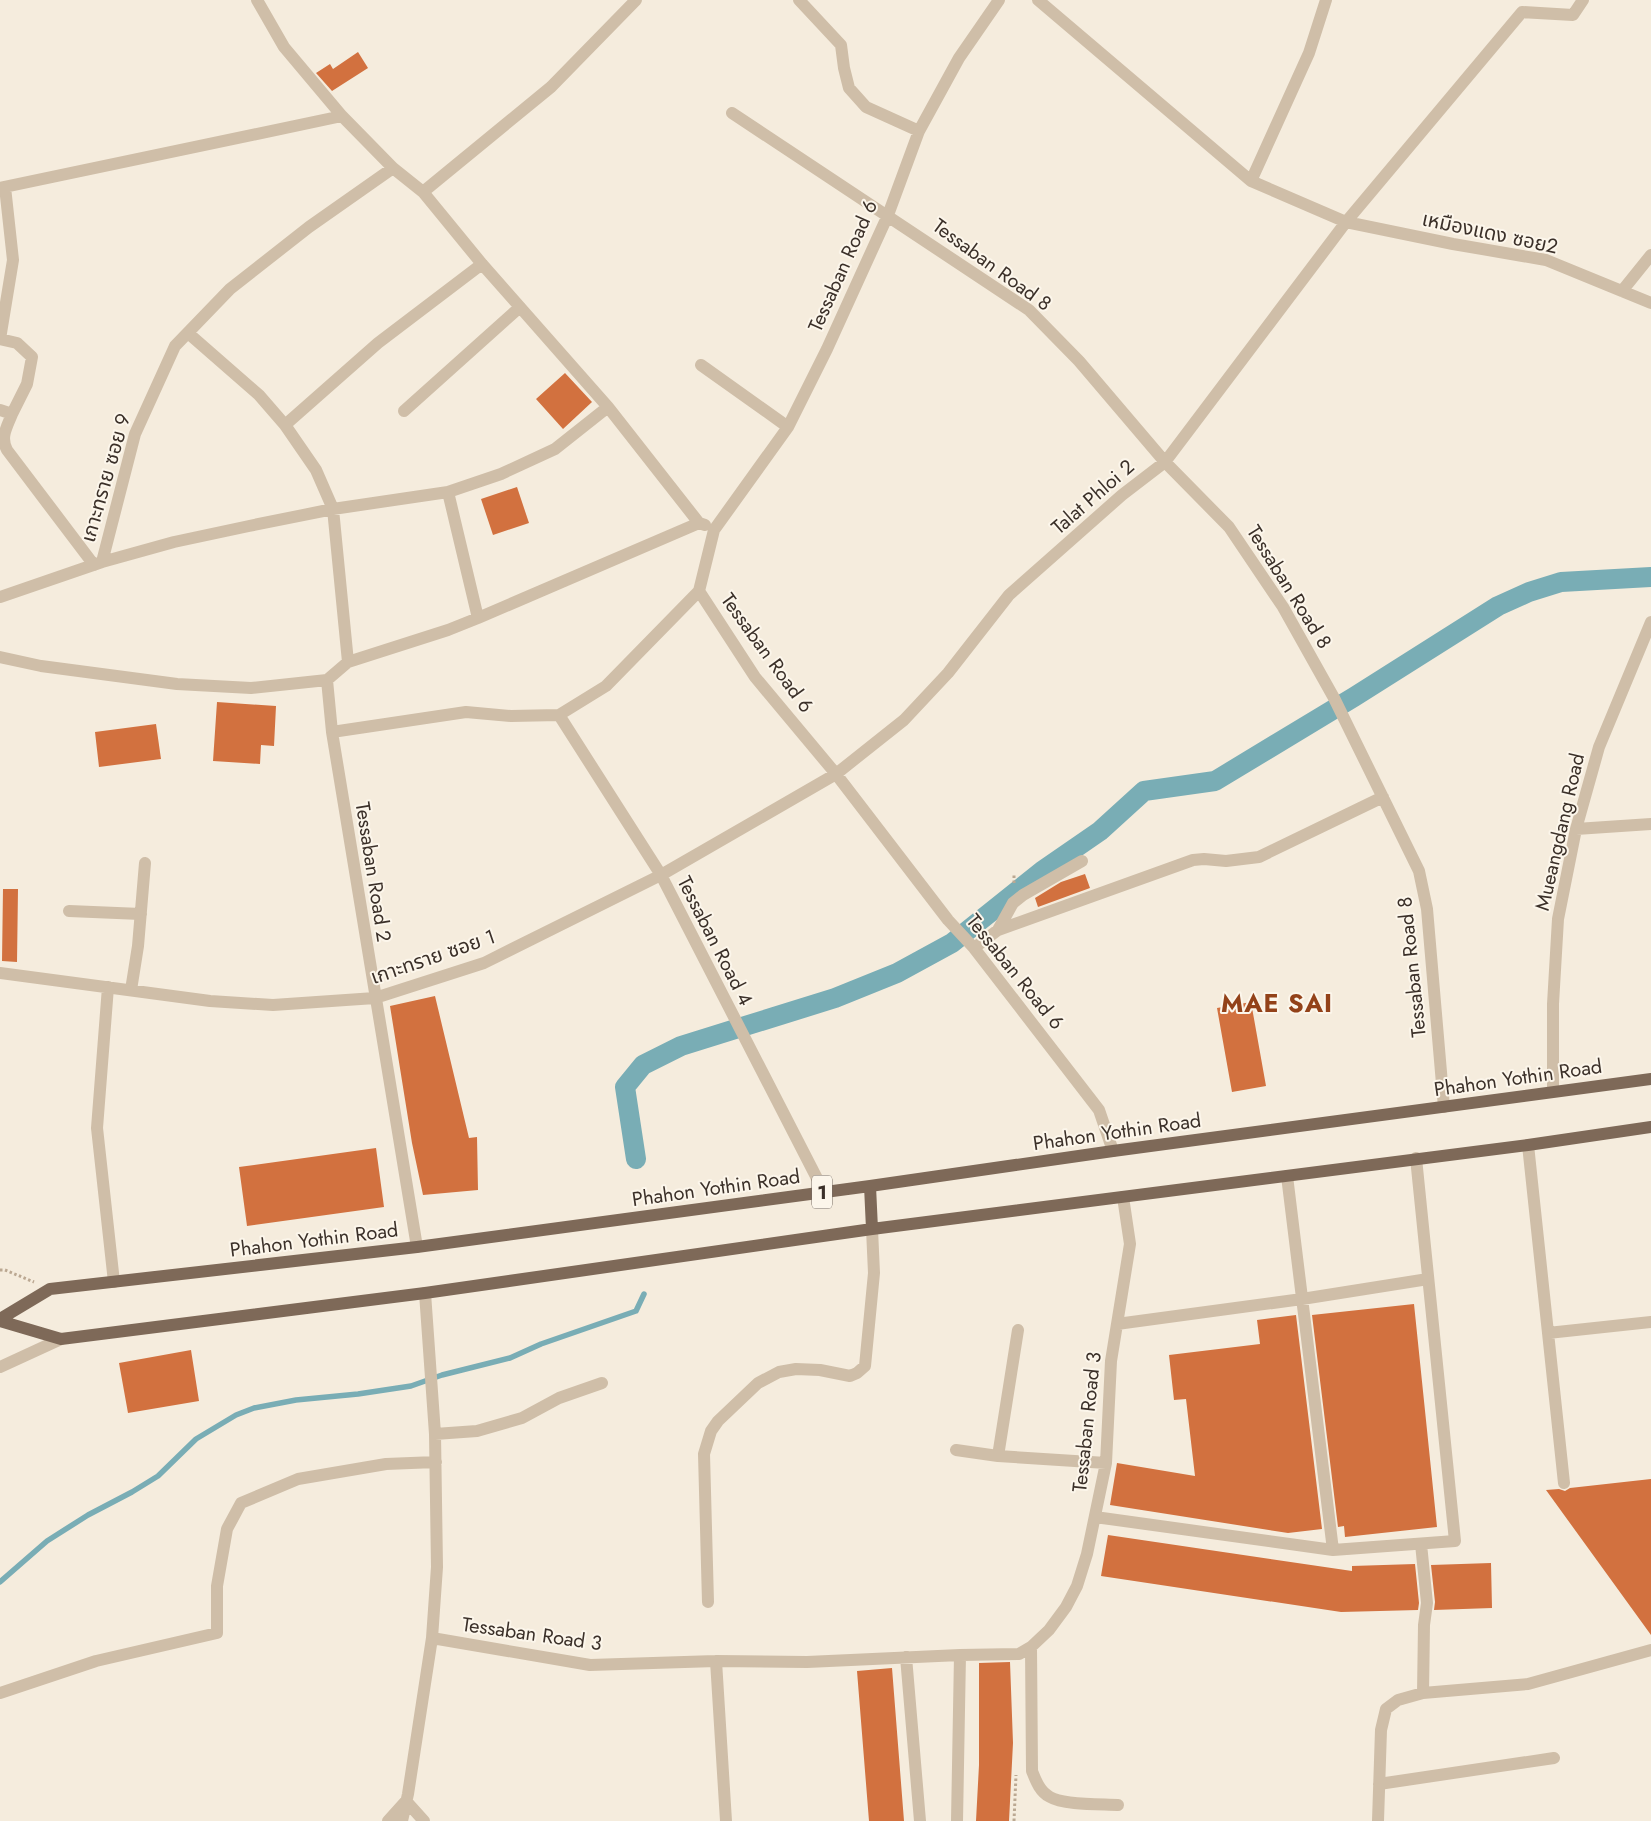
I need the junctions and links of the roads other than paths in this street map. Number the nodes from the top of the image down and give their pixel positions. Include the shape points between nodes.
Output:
1 (257, 0) edge
2 (636, 0) edge
3 (799, 0) edge
4 (999, 0) edge
5 (1038, 0) edge
6 (1326, 0) edge
7 (1583, 0) edge
8 (732, 113) dead end
9 (342, 116) junction
10 (920, 131) junction
11 (393, 168) junction
12 (1251, 181) junction
13 (3, 188) edge
14 (423, 192) junction
15 (888, 215) junction
16 (1346, 222) junction
17 (1651, 255) edge
18 (482, 264) junction
19 (1622, 291) junction
20 (1651, 303) edge
21 (520, 307) junction
22 (188, 333) junction
23 (701, 365) dead end
24 (608, 407) junction
25 (404, 411) dead end
26 (6, 412) edge
27 (285, 425) junction
28 (788, 428) junction
29 (1164, 462) junction
30 (448, 492) junction
31 (333, 509) junction
32 (699, 523) junction
33 (714, 530) junction
34 (98, 564) junction
35 (699, 591) junction
36 (0, 597) edge
37 (478, 618) junction
38 (1651, 622) edge
39 (0, 657) edge
40 (348, 662) junction
41 (327, 680) junction
42 (559, 715) junction
43 (332, 732) junction
44 (836, 774) junction
45 (1383, 797) junction
46 (1651, 824) edge
47 (1576, 829) junction
48 (1082, 861) dead end
49 (145, 863) dead end
50 (661, 875) junction
51 (69, 910) dead end
52 (142, 914) junction
53 (998, 930) junction
54 (974, 948) junction
55 (0, 973) edge
56 (108, 987) junction
57 (131, 990) junction
58 (375, 998) junction
59 (1651, 1079) edge
60 (1553, 1091) junction
61 (1444, 1107) junction
62 (1651, 1127) edge
63 (1528, 1145) junction
64 (1113, 1151) junction
65 (1416, 1158) junction
66 (1287, 1176) junction
67 (870, 1186) junction
68 (824, 1192) junction
69 (1123, 1197) junction
70 (872, 1229) junction
71 (417, 1247) junction
72 (1428, 1279) junction
73 (114, 1282) junction
74 (425, 1294) junction
75 (1302, 1299) junction
76 (0, 1320) edge
77 (1651, 1322) edge
78 (1117, 1324) junction
79 (1018, 1330) dead end
80 (1548, 1333) junction
81 (61, 1339) junction
82 (0, 1367) edge
83 (602, 1383) dead end
84 (435, 1434) junction
85 (956, 1450) dead end
86 (998, 1456) junction
87 (436, 1462) junction
88 (1106, 1463) junction
89 (1564, 1483) dead end
90 (1095, 1517) junction
91 (1421, 1544) junction
92 (1334, 1550) junction
93 (708, 1602) dead end
94 (432, 1638) junction
95 (1031, 1647) junction
96 (1651, 1650) edge
97 (960, 1654) junction
98 (906, 1658) junction
99 (716, 1661) junction
100 (0, 1693) edge
101 (1422, 1693) junction
102 (1554, 1758) dead end
103 (1379, 1784) junction
104 (406, 1801) junction
105 (1118, 1805) dead end
106 (388, 1821) edge
107 (402, 1821) edge
108 (424, 1821) edge
109 (726, 1821) edge
110 (920, 1821) edge
111 (957, 1821) edge
112 (1378, 1821) edge

1 - 9 street via 284,47
2 - 14 street via 551,87
3 - 10 street via 842,45 848,88 866,107
4 - 10 street, Tessaban Road 6 via 959,58
5 - 12 street, เหมืองแดง ซอย2
6 - 12 street via 1309,53
7 - 16 street, Talat Phloi 2 via 1573,15 1522,12
8 - 15 street, Tessaban Road 8
9 - 11 street
9 - 13 street
10 - 15 street, Tessaban Road 6
11 - 14 street
11 - 22 street, เกาะทราย ซอย 9 via 237,283
12 - 16 street, เหมืองแดง ซอย2
13 - 26 street via 13,260 0,339 17,343 32,357 27,384
14 - 18 street
15 - 28 street, Tessaban Road 6
15 - 29 street, Tessaban Road 8 via 1029,310 1079,361
16 - 19 street, เหมืองแดง ซอย2 via 1546,260
16 - 29 street, Talat Phloi 2
17 - 19 street
18 - 21 street
18 - 27 street via 378,343
19 - 20 street, เหมืองแดง ซอย2
21 - 24 street
21 - 25 street
22 - 27 street via 259,396
22 - 34 street, เกาะทราย ซอย 9 via 175,346 135,434
23 - 28 street
24 - 30 street via 555,449 501,474
24 - 32 street
26 - 34 street via 3,438 11,456
27 - 31 street via 316,470
28 - 33 street, Tessaban Road 6
29 - 44 street, Talat Phloi 2 via 1009,595 948,673 904,720
29 - 45 street, Tessaban Road 8 via 1229,527 1283,607 1334,698
30 - 31 street
30 - 37 street
31 - 34 street via 174,542
31 - 40 street
32 - 33 street
32 - 37 street
33 - 35 street, Tessaban Road 6
34 - 36 street, เกาะทราย ซอย 9
35 - 42 street via 606,686
35 - 44 street, Tessaban Road 6 via 755,676
37 - 40 street
38 - 47 street, Mueangdang Road via 1599,747
39 - 41 street via 42,666 177,684 251,688
40 - 41 street
41 - 43 street, Tessaban Road 2
42 - 43 street via 511,716 466,712
42 - 50 street, Tessaban Road 4
43 - 58 street, Tessaban Road 2
44 - 50 street, เกาะทราย ซอย 1
44 - 54 street, Tessaban Road 6 via 948,920
45 - 53 street via 1259,857 1193,860
45 - 61 street, Tessaban Road 8 via 1419,870 1428,909
46 - 47 street
47 - 60 street, Mueangdang Road via 1558,919 1553,1004
48 - 53 street via 1022,894
49 - 52 street
50 - 58 street, เกาะทราย ซอย 1 via 484,963
50 - 68 street, Tessaban Road 4
51 - 52 street
52 - 57 street
53 - 54 street
54 - 64 street, Tessaban Road 6 via 1099,1110
55 - 56 street, เกาะทราย ซอย 1
56 - 57 street, เกาะทราย ซอย 1
56 - 73 street via 97,1128
57 - 58 street, เกาะทราย ซอย 1 via 210,1001 273,1005
58 - 71 street, Tessaban Road 2
59 - 60 main road, Phahon Yothin Road / 1
60 - 61 main road, Phahon Yothin Road / 1
61 - 64 main road, Phahon Yothin Road / 1
62 - 63 main road, Phahon Yothin Road / 1
63 - 65 main road, Phahon Yothin Road / 1
63 - 80 street
64 - 67 main road, Phahon Yothin Road / 1
65 - 66 main road, Phahon Yothin Road / 1
65 - 72 street
66 - 69 main road, Phahon Yothin Road / 1
66 - 75 street
67 - 68 main road, Phahon Yothin Road / 1
67 - 70 main road
68 - 71 main road, Phahon Yothin Road / 1
69 - 70 main road, Phahon Yothin Road / 1
69 - 78 street, Tessaban Road 3 via 1130,1244
70 - 74 main road, Phahon Yothin Road / 1
70 - 93 street via 874,1273 865,1366 850,1376 820,1370 779,1372 758,1383 729,1409 711,1431 704,1468
71 - 73 main road, Phahon Yothin Road / 1
72 - 75 street
72 - 91 street via 1454,1541
73 - 76 main road, Phahon Yothin Road / 1 via 50,1289
74 - 81 main road, Phahon Yothin Road / 1
74 - 84 street
75 - 78 street
75 - 92 street
76 - 81 main road, Phahon Yothin Road / 1
77 - 80 street
78 - 88 street, Tessaban Road 3 via 1110,1361
79 - 86 street
80 - 89 street
81 - 82 street
83 - 84 street via 559,1398 522,1418 477,1432
84 - 87 street
85 - 86 street
86 - 88 street
87 - 94 street via 437,1567
87 - 100 street via 386,1464 298,1479 241,1503 226,1529 218,1586 217,1633 96,1661
88 - 90 street, Tessaban Road 3
90 - 92 street
90 - 95 street, Tessaban Road 3 via 1077,1586 1049,1630
91 - 92 street
91 - 101 street via 1427,1603
94 - 99 street, Tessaban Road 3 via 590,1665
94 - 104 street
95 - 97 street, Tessaban Road 3 via 1019,1654
95 - 105 street via 1032,1771 1038,1785 1051,1798 1063,1802
96 - 101 street via 1528,1684
97 - 98 street, Tessaban Road 3
97 - 111 street
98 - 99 street, Tessaban Road 3
98 - 110 street
99 - 109 street
101 - 103 street via 1398,1700 1386,1709 1381,1730
102 - 103 street
103 - 112 street
104 - 106 street
104 - 107 street
104 - 108 street

